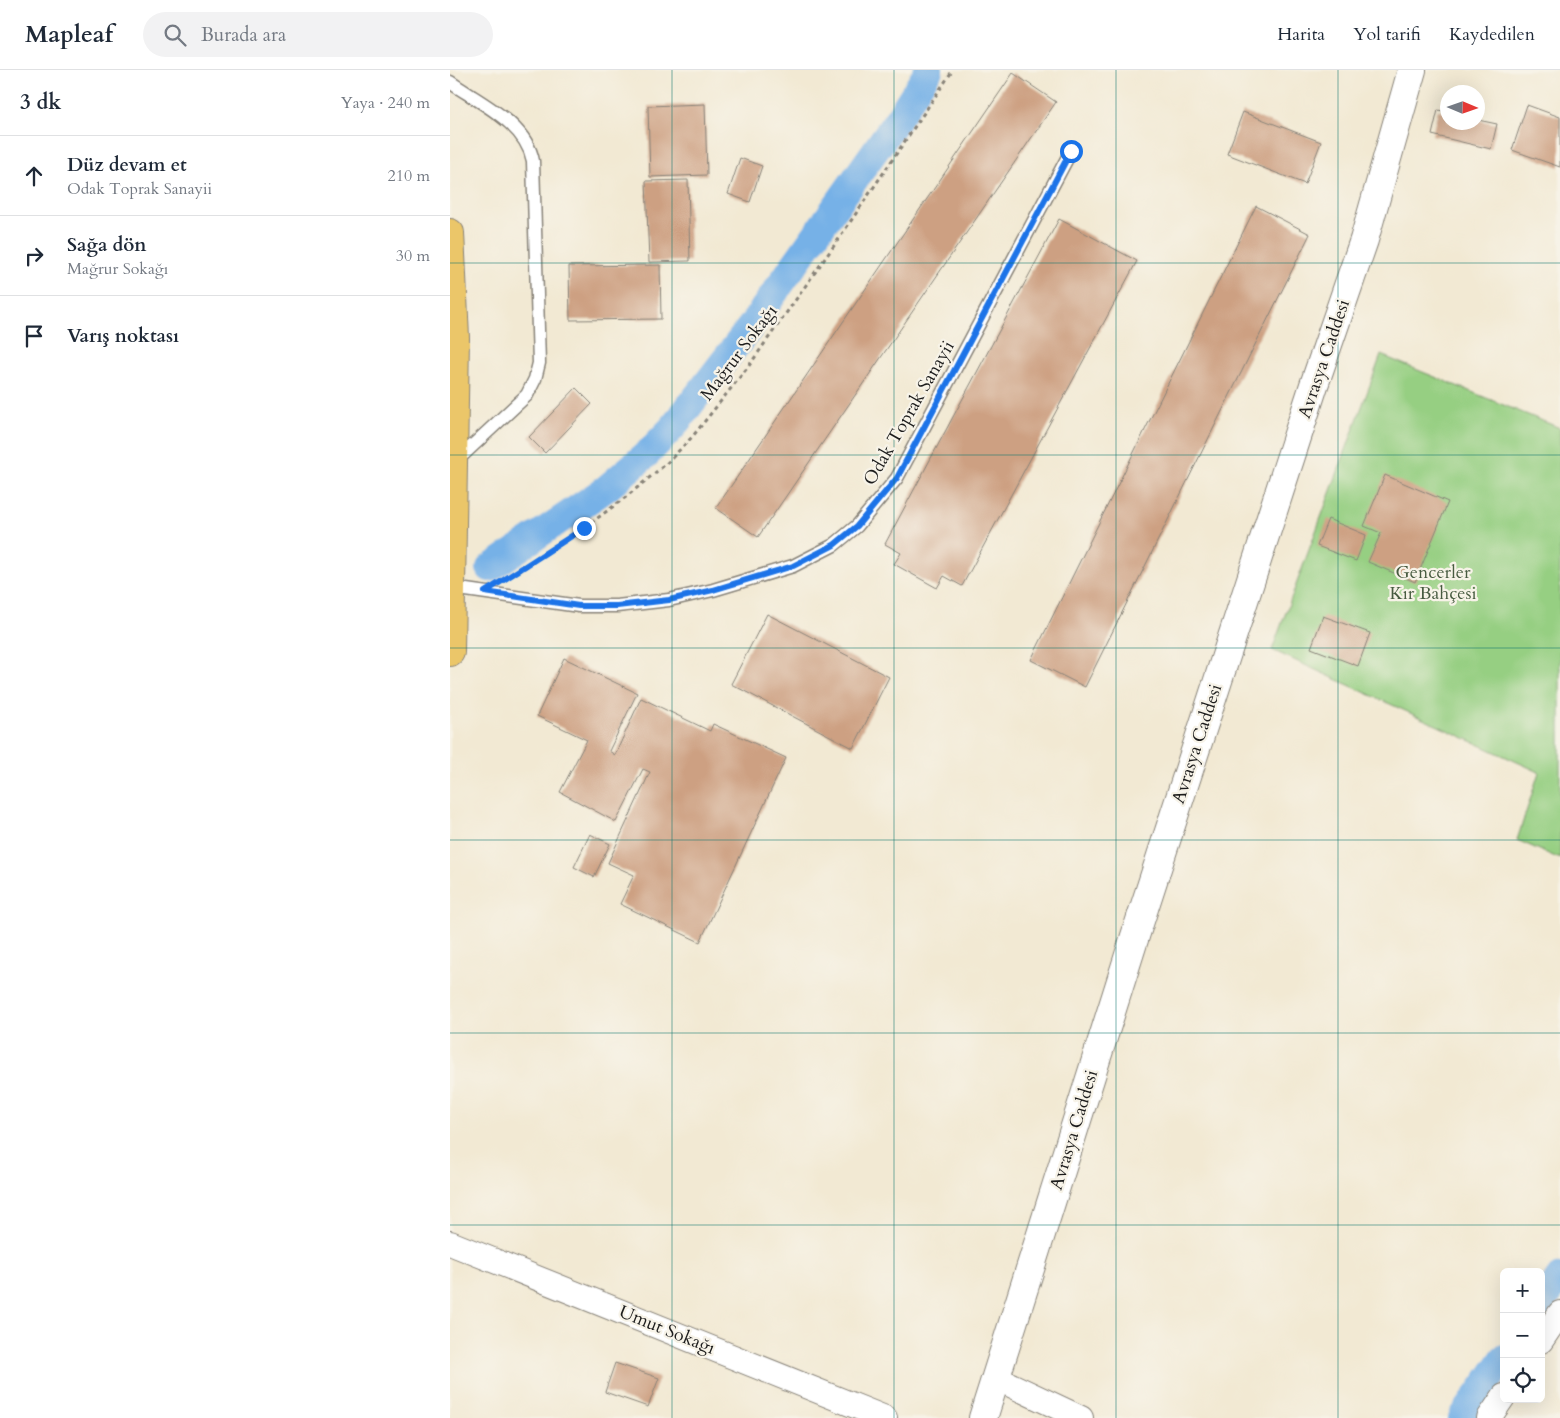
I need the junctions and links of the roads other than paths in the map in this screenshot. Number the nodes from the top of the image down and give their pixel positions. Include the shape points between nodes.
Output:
1 (1412, 70) edge
2 (450, 82) edge
3 (1071, 151) dead end
4 (450, 233) edge
5 (452, 330) edge
6 (450, 364) edge
7 (453, 464) junction
8 (452, 588) junction
9 (450, 652) edge
10 (450, 1243) edge
11 (1560, 1313) edge
12 (1545, 1335) edge
13 (996, 1378) junction
14 (1500, 1402) edge
15 (885, 1418) edge
16 (983, 1418) edge
17 (1081, 1418) edge
18 (1489, 1418) edge

1 - 13 street, Avrasya Caddesi via 1364,240 1136,933
2 - 7 lane via 522,134 531,148 539,363 527,395
3 - 8 lane, Odak Toprak Sanayii via 897,478 857,526 834,545 793,566 713,590 669,600 617,606 579,606
4 - 5 highway
5 - 6 highway
5 - 7 highway
7 - 8 highway
8 - 9 highway
10 - 15 street, Umut Sokağı
11 - 12 street
13 - 16 street, Avrasya Caddesi
13 - 17 street
14 - 18 street

